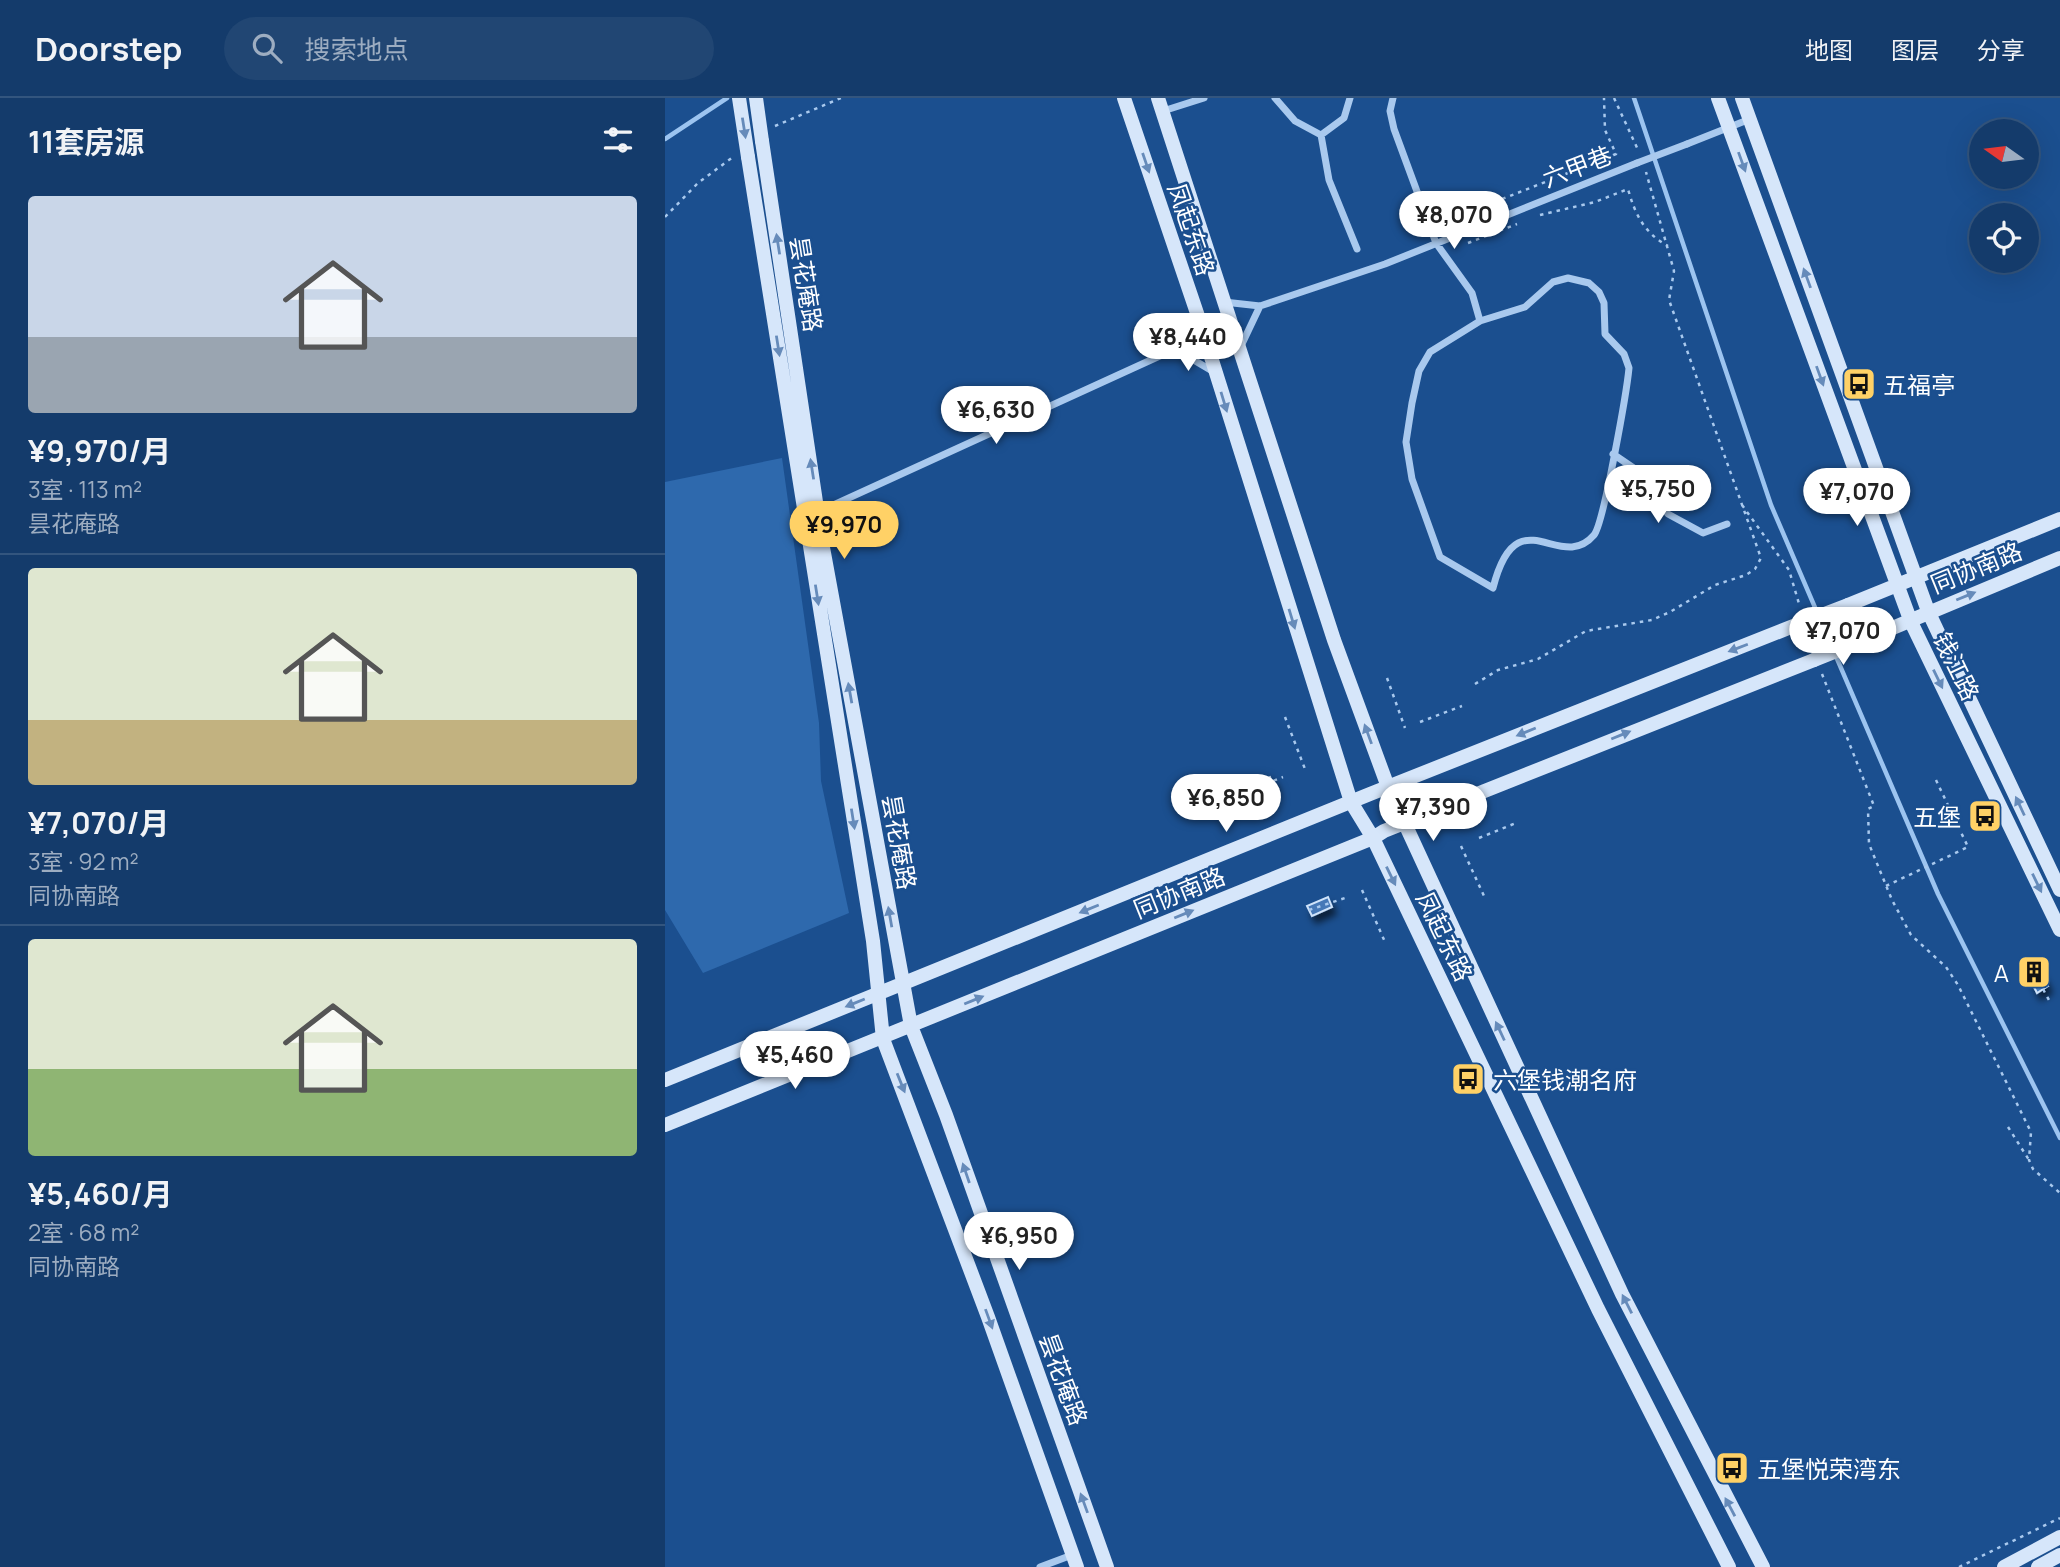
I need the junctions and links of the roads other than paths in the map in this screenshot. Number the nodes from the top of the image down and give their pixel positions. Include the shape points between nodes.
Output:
1 (739, 98) edge
2 (756, 98) edge
3 (1124, 98) edge
4 (1204, 98) edge
5 (1275, 98) edge
6 (1350, 98) edge
7 (1392, 98) edge
8 (1718, 98) edge
9 (1742, 98) edge
10 (1160, 105) edge
11 (1750, 119) junction
12 (1730, 127) junction
13 (1321, 135) junction
14 (1436, 243) junction
15 (1357, 249) dead end
16 (1222, 302) junction
17 (1260, 306) junction
18 (1480, 321) junction
19 (1200, 322) junction
20 (1175, 349) junction
21 (1238, 351) junction
22 (1216, 373) junction
23 (1613, 454) junction
24 (812, 515) junction
25 (2060, 519) edge
26 (1727, 524) dead end
27 (2060, 558) edge
28 (1917, 578) junction
29 (1897, 586) junction
30 (1928, 611) junction
31 (1911, 622) junction
32 (1388, 787) junction
33 (1351, 802) junction
34 (1404, 822) junction
35 (1373, 838) junction
36 (2060, 890) edge
37 (2060, 930) edge
38 (903, 984) junction
39 (878, 994) junction
40 (911, 1026) junction
41 (883, 1039) junction
42 (665, 1080) edge
43 (665, 1125) edge
44 (2060, 1538) edge
45 (2060, 1555) edge
46 (1075, 1561) edge
47 (1040, 1567) edge
48 (1107, 1567) edge
49 (1728, 1567) edge
50 (1763, 1567) edge
51 (2004, 1567) edge
52 (2038, 1567) edge

1 -> 24 main road, 昙花庵路, bridge
24 -> 2 main road, 昙花庵路, bridge
3 -> 19 main road, 凤起东路
4 - 10 street
5 - 13 street via 1295,121
6 - 13 street via 1344,118
7 - 14 street via 1394,129
8 - 12 main road, 钱江路
9 - 11 main road, 钱江路
10 - 16 main road, 凤起东路
11 - 12 street, 六甲巷
28 -> 11 main road, 钱江路
12 - 14 street, 六甲巷, bridge
12 -> 29 main road, 钱江路
13 - 15 street via 1329,180
14 - 17 street, 六甲巷
14 - 18 street via 1472,293
16 - 17 street, 六甲巷
16 - 21 main road, 凤起东路
17 - 21 street
18 - 23 street via 1525,307 1553,282 1578,280 1599,292 1605,334 1624,354 1629,368
18 - 23 street via 1430,352 1419,371 1412,402 1406,442 1412,479 1440,557 1493,588 1499,562 1517,542 1580,545 1594,535 1599,524
19 - 20 street
19 - 22 main road, 凤起东路
20 - 22 street
20 - 24 street
32 -> 21 main road, 凤起东路
22 -> 33 main road, 凤起东路
23 - 26 street via 1635,469 1668,514 1703,533
38 -> 24 main road, 昙花庵路
24 -> 39 main road, 昙花庵路
25 - 28 main road, 同协南路
30 -> 27 main road, 同协南路
28 - 29 main road, 同协南路
28 - 30 main road, 钱江路
29 - 31 main road, 钱江路
29 -> 32 main road, 同协南路, bridge via 1805,628
30 - 31 main road, 同协南路
36 -> 30 main road, 钱江路
34 -> 31 main road, 同协南路, bridge
31 -> 37 main road, 钱江路
32 - 33 main road, 同协南路
32 - 34 main road, 凤起东路
33 - 35 main road, 凤起东路
33 -> 38 main road, 同协南路
34 - 35 main road, 同协南路
50 -> 34 main road, 凤起东路 via 1622,1294
40 -> 35 main road, 同协南路
35 -> 49 main road, 凤起东路
38 - 39 main road, 同协南路
38 - 40 main road, 昙花庵路
39 - 41 main road, 昙花庵路
39 -> 42 main road, 同协南路
40 - 41 main road, 同协南路
48 -> 40 main road, 昙花庵路
41 - 43 main road, 同协南路
41 -> 46 main road, 昙花庵路
44 - 51 main road
45 - 52 main road
46 - 47 street

